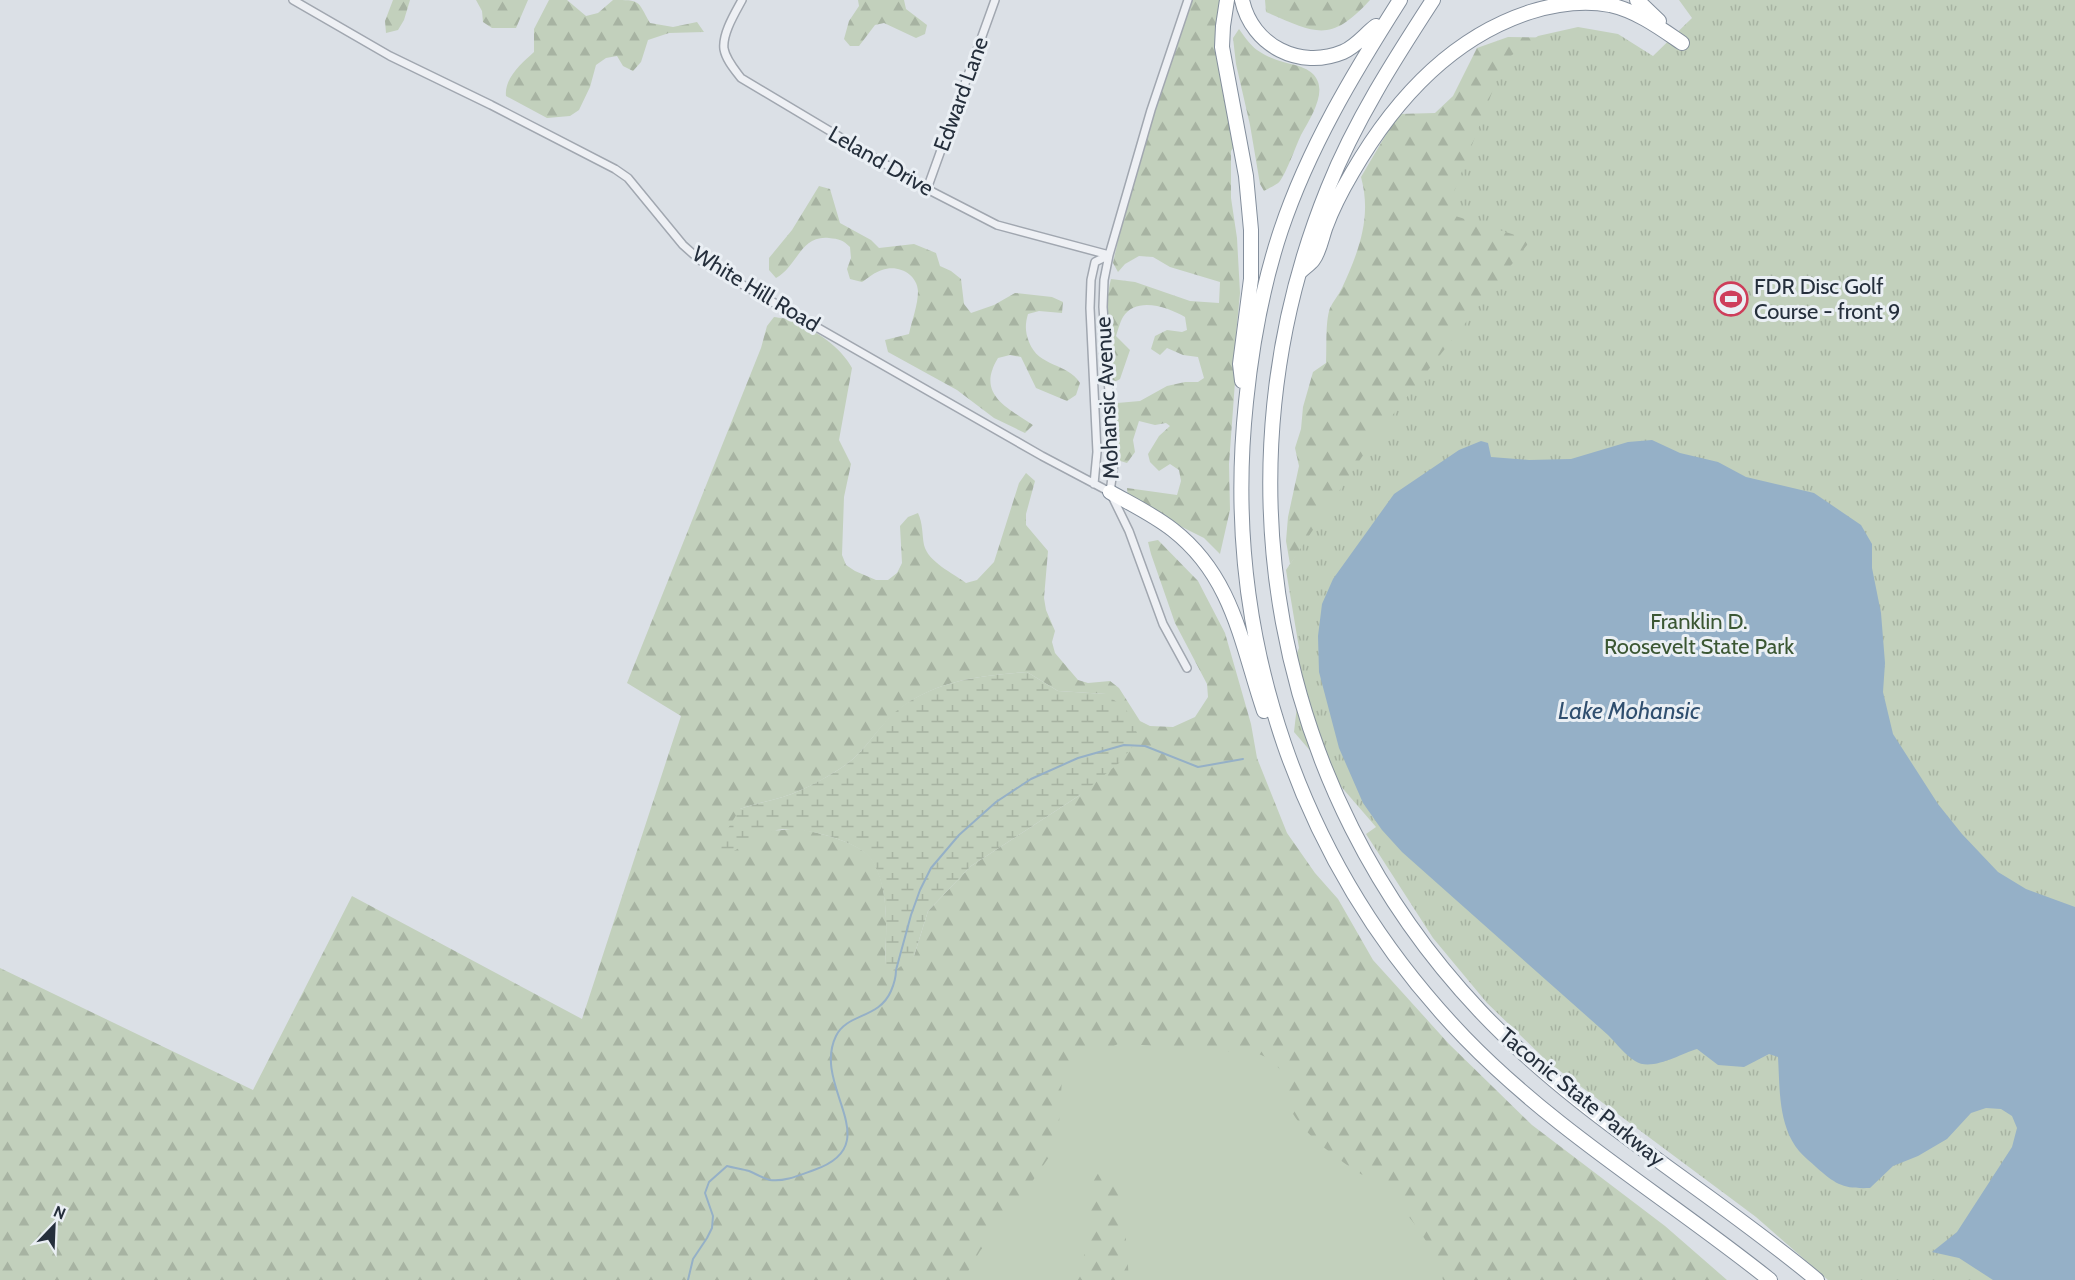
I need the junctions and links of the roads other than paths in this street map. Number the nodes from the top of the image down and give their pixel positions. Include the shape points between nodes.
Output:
1 (293, 0) edge
2 (742, 0) edge
3 (995, 0) edge
4 (1188, 0) edge
5 (1227, 0) edge
6 (1242, 0) edge
7 (1400, 0) edge
8 (1433, 0) edge
9 (1637, 0) edge
10 (1652, 0) edge
11 (306, 3) edge
12 (1388, 18) junction
13 (1682, 43) junction
14 (927, 189) junction
15 (1109, 255) junction
16 (1300, 272) junction
17 (1247, 395) junction
18 (1094, 484) junction
19 (1110, 492) junction
20 (1186, 668) dead end
21 (1298, 782) junction
22 (1770, 1280) edge
23 (1816, 1280) edge

1 - 11 street, White Hill Road
2 - 14 street, Leland Drive via 724,49 741,78
3 - 14 street, Edward Lane
4 - 15 street, Mohansic Avenue
5 - 17 highway via 1222,26 1224,57 1245,168 1251,230 1251,279 1240,364
6 - 12 highway via 1258,34 1276,49 1298,57 1316,58 1342,52
7 - 12 highway, Taconic State Parkway
8 - 16 highway, Taconic State Parkway via 1355,129 1322,204
9 - 13 highway
10 - 13 highway
11 - 18 street, White Hill Road via 390,56 615,169 628,178 701,261
12 - 17 highway, Taconic State Parkway via 1330,116 1292,202 1261,302
13 - 16 highway via 1629,11 1587,2 1539,9 1479,35 1437,65 1391,116 1359,160 1329,217 1313,260
14 - 15 street, Leland Drive via 997,225
15 - 18 street, Mohansic Avenue via 1095,262 1090,294 1097,452
15 - 19 street, Mohansic Avenue via 1103,307 1114,464
16 - 23 highway, Taconic State Parkway via 1285,331 1272,422 1269,483 1274,565 1285,635 1305,714 1329,782 1355,838 1422,942 1503,1035 1573,1096
17 - 21 highway, Taconic State Parkway via 1241,483 1249,602 1268,693
18 - 19 street, White Hill Road
19 - 20 street, Mohansic Avenue via 1129,531 1163,624
19 - 21 highway via 1175,532 1218,581 1236,620 1269,726
21 - 22 highway, Taconic State Parkway via 1323,838 1369,918 1406,969 1467,1040 1558,1121

